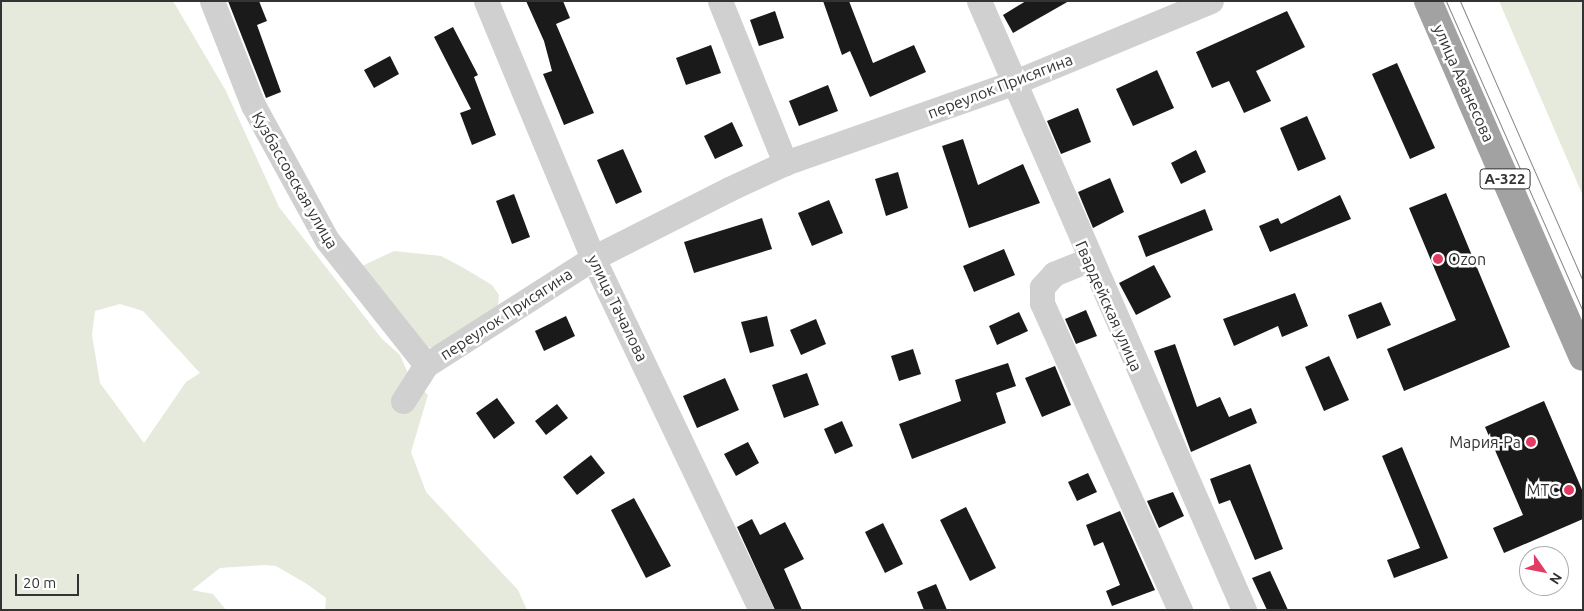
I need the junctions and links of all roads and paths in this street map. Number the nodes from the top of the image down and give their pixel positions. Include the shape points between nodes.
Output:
1 (212, 1) edge
2 (486, 1) edge
3 (720, 1) edge
4 (979, 1) edge
5 (1428, 1) edge
6 (1208, 2) edge
7 (1015, 82) junction
8 (785, 163) junction
9 (593, 258) junction
10 (1088, 260) junction
11 (1583, 357) edge
12 (426, 365) junction
13 (402, 401) dead end
14 (761, 610) edge
15 (1180, 610) edge
16 (1244, 610) edge

1 - 12 street, Кузбассовская улица via 253,105 326,240
2 - 9 street, улица Тачалова
3 - 8 street
4 - 7 street, Гвардейская улица
5 - 11 highway, улица Аванесова / А-322
6 - 7 street, переулок Присягина
7 - 8 street, переулок Присягина
7 - 10 street, Гвардейская улица
8 - 9 street, переулок Присягина
9 - 12 street, переулок Присягина
9 - 14 street, улица Тачалова
10 - 15 street via 1054,274 1042,287 1042,303
10 - 16 street, Гвардейская улица
12 - 13 street, переулок Присягина

